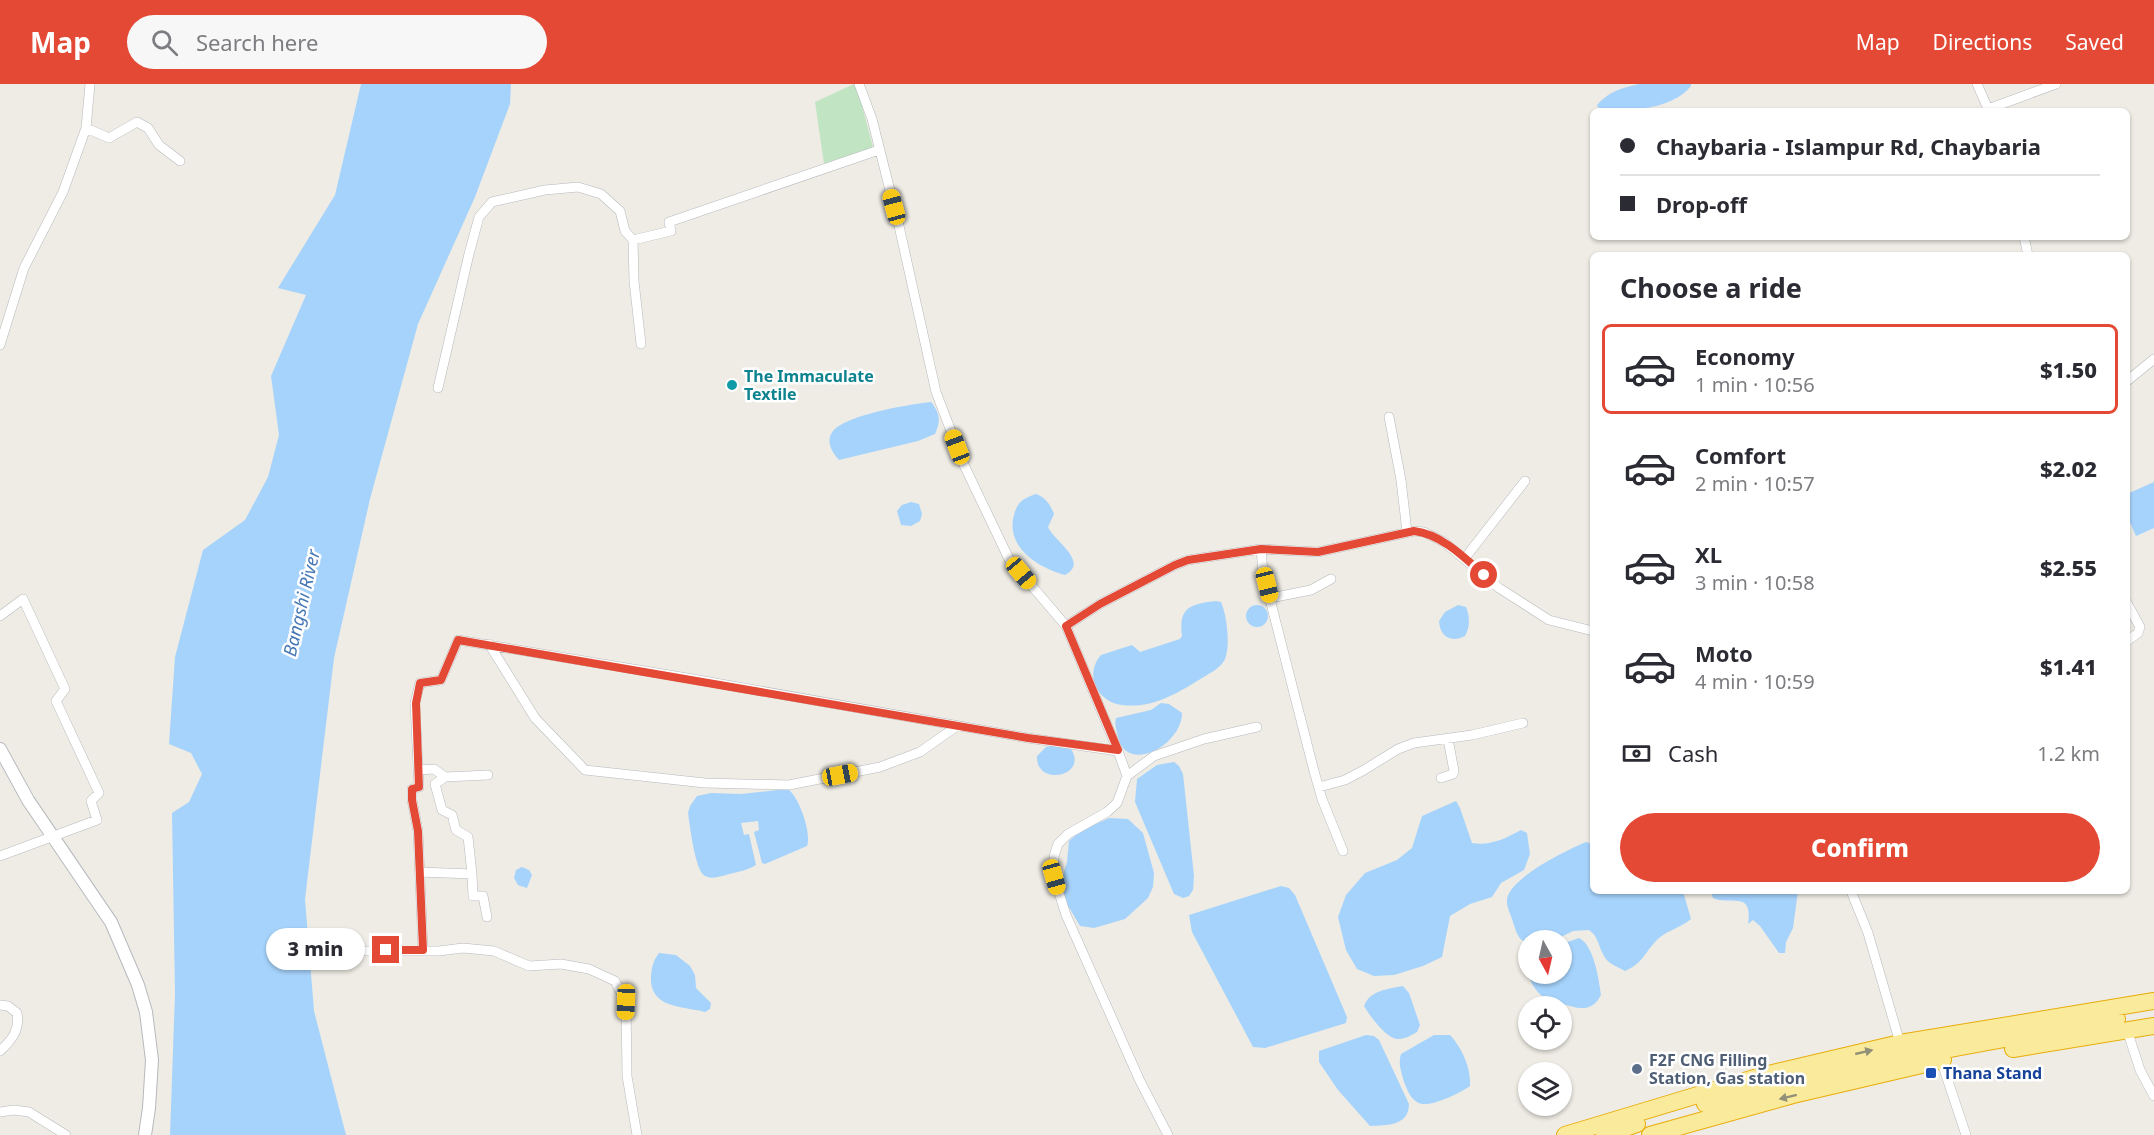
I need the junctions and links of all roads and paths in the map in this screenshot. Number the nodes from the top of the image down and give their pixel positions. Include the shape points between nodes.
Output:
1 (90, 84) edge
2 (859, 84) edge
3 (1977, 84) edge
4 (2056, 84) edge
5 (1988, 108) edge
6 (1994, 108) edge
7 (86, 128) junction
8 (879, 150) junction
9 (180, 161) dead end
10 (633, 240) junction
11 (641, 344) dead end
12 (0, 345) edge
13 (2154, 359) edge
14 (2130, 379) edge
15 (438, 388) dead end
16 (1389, 417) dead end
17 (1526, 481) dead end
18 (1407, 532) junction
19 (1261, 549) junction
20 (1465, 558) junction
21 (1331, 579) dead end
22 (1270, 598) junction
23 (2130, 609) edge
24 (0, 616) edge
25 (1066, 626) junction
26 (1590, 630) edge
27 (2130, 639) edge
28 (489, 644) junction
29 (1523, 723) dead end
30 (957, 726) junction
31 (1257, 727) dead end
32 (1448, 739) junction
33 (0, 749) edge
34 (1118, 750) junction
35 (418, 770) junction
36 (488, 775) dead end
37 (1127, 776) junction
38 (445, 777) junction
39 (1441, 778) dead end
40 (1319, 787) junction
41 (52, 838) junction
42 (1343, 851) dead end
43 (0, 856) edge
44 (419, 872) junction
45 (472, 874) junction
46 (1852, 894) edge
47 (486, 917) dead end
48 (423, 950) junction
49 (358, 951) dead end
50 (2154, 1001) edge
51 (0, 1005) edge
52 (2154, 1012) edge
53 (2154, 1026) edge
54 (2127, 1030) junction
55 (1900, 1043) junction
56 (0, 1051) edge
57 (1941, 1060) junction
58 (2154, 1096) edge
59 (0, 1112) edge
60 (66, 1135) edge
61 (145, 1135) edge
62 (637, 1135) edge
63 (1168, 1135) edge
64 (1565, 1135) edge
65 (1604, 1135) edge
66 (1650, 1135) edge
67 (1966, 1135) edge

1 - 7 street
2 - 8 street
3 - 5 street
4 - 6 street
7 - 9 street via 109,138 137,122
7 - 12 street via 63,192 24,268
8 - 10 street via 669,222 671,231
8 - 25 street via 936,392 964,465 1009,559
10 - 11 street
10 - 15 street via 625,231 620,211 601,194 578,187 492,202 479,217
13 - 14 street
16 - 18 street
17 - 20 street
18 - 19 street via 1318,552
18 - 20 street via 1424,532
19 - 22 street
19 - 25 street via 1175,565
20 - 26 street via 1499,588 1549,620
21 - 22 street via 1311,590
22 - 40 street
23 - 27 street via 2140,627
24 - 41 street via 23,599 65,689 56,701 99,793 91,801 97,820
25 - 34 street
28 - 30 street
28 - 30 street via 535,718 585,770 705,783 789,785 880,767 920,752
28 - 35 street via 458,640 441,680 420,683 416,703
29 - 32 street
30 - 34 street
31 - 37 street via 1154,756
32 - 39 street via 1454,771
32 - 40 street via 1398,749 1354,775
33 - 41 street
34 - 37 street
35 - 38 street via 434,769
35 - 44 street via 419,787 412,789 412,800
36 - 38 street
37 - 63 street via 1117,803 1058,844 1054,877 1070,924
38 - 45 street via 435,784 442,810 452,815 456,830 468,837
40 - 42 street
41 - 43 street
41 - 61 street via 111,922 138,985 152,1060
44 - 45 street
44 - 48 street
45 - 47 street via 473,896 483,896
46 - 55 street via 1868,933
48 - 49 street
48 - 62 street via 494,951 529,966 561,964 589,969 615,981 626,1002 627,1076
50 - 55 highway
51 - 56 street via 17,1012 19,1023 13,1039
52 - 65 highway via 1886,1060 1764,1088
53 - 54 highway
54 - 57 highway
54 - 58 street via 2140,1070
64 -> 55 highway via 1764,1075
57 -> 66 highway via 1793,1095
57 - 67 street
59 - 60 street via 29,1112

